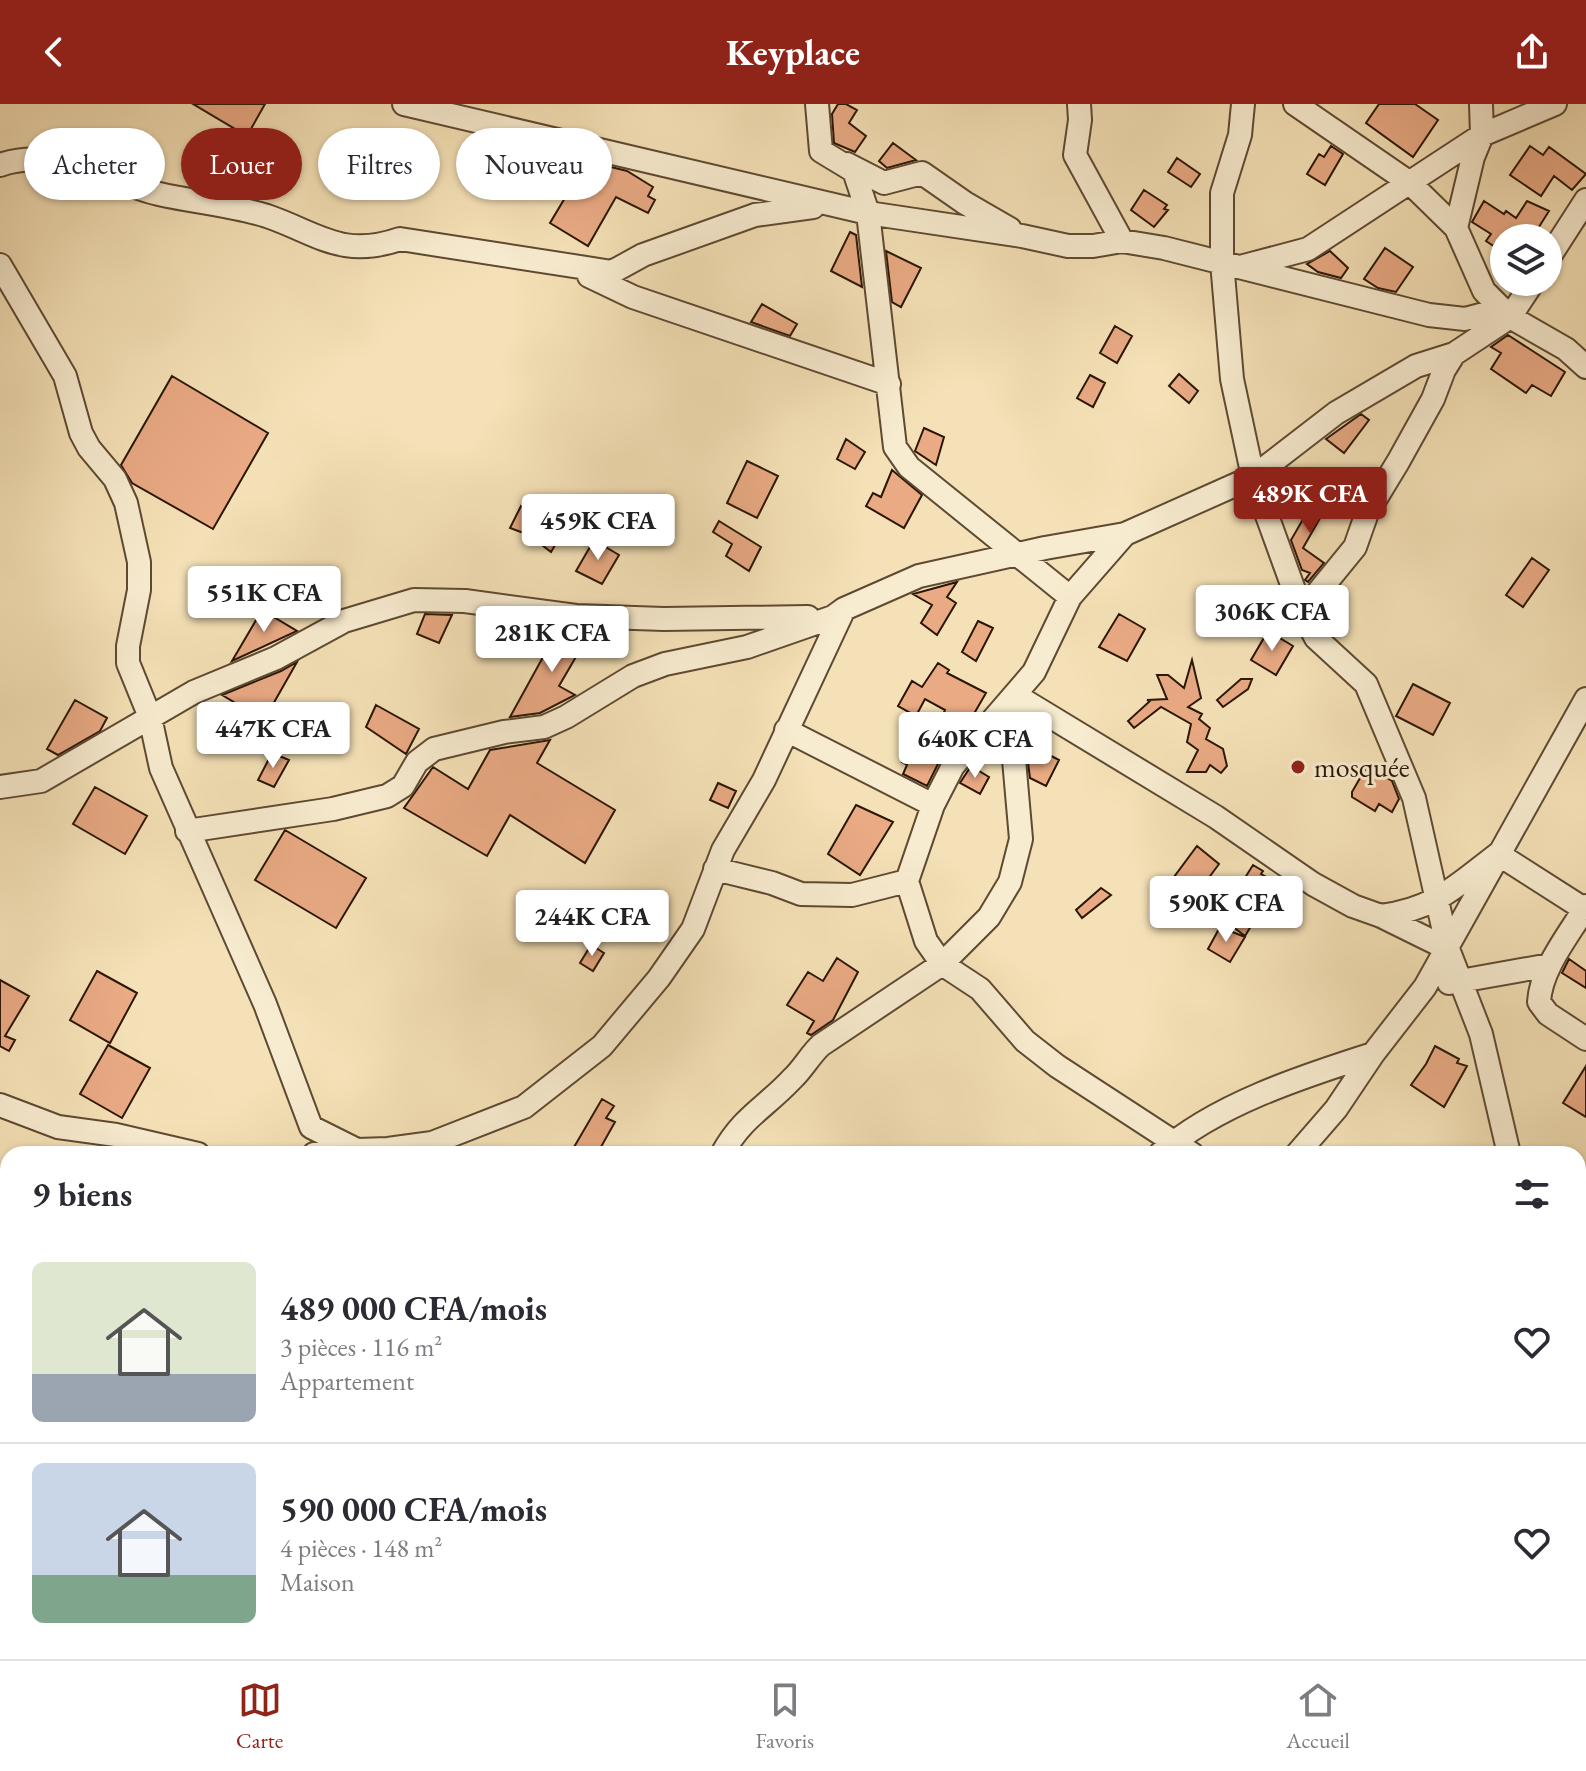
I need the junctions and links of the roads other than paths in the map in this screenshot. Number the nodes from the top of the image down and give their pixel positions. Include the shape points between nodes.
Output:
1 (404, 104) edge
2 (814, 104) edge
3 (1079, 104) edge
4 (1243, 104) edge
5 (1297, 104) edge
6 (1481, 104) edge
7 (1555, 104) edge
8 (1482, 135) junction
9 (821, 151) junction
10 (0, 165) edge
11 (1410, 183) junction
12 (1586, 200) edge
13 (834, 205) junction
14 (868, 213) junction
15 (1456, 228) junction
16 (1022, 236) junction
17 (1562, 237) edge
18 (1122, 241) junction
19 (1233, 264) junction
20 (0, 265) edge
21 (570, 268) junction
22 (1521, 296) edge
23 (1506, 313) junction
24 (1536, 332) junction
25 (1586, 343) edge
26 (1454, 354) junction
27 (1586, 367) edge
28 (889, 384) junction
29 (1253, 477) junction
30 (1125, 534) junction
31 (1015, 554) junction
32 (1070, 597) junction
33 (1302, 612) junction
34 (839, 613) junction
35 (1012, 699) junction
36 (1584, 708) edge
37 (150, 717) junction
38 (786, 730) junction
39 (0, 787) edge
40 (933, 805) junction
41 (187, 831) junction
42 (1498, 854) junction
43 (715, 869) junction
44 (907, 881) junction
45 (1438, 900) junction
46 (1381, 916) junction
47 (1582, 918) edge
48 (1448, 949) junction
49 (942, 964) junction
50 (1550, 965) junction
51 (1515, 972) junction
52 (1461, 981) junction
53 (1425, 987) junction
54 (1540, 991) junction
55 (1586, 1039) edge
56 (1373, 1054) junction
57 (0, 1105) edge
58 (163, 1146) edge
59 (351, 1146) edge
60 (410, 1146) edge
61 (727, 1146) edge
62 (1169, 1146) edge
63 (1181, 1146) edge
64 (1304, 1146) edge
65 (1507, 1146) edge

1 - 13 street
2 - 9 street
3 - 18 street via 1075,155
4 - 19 street via 1240,135 1222,193
5 - 11 street
6 - 8 street
7 - 8 street
8 - 11 street
8 - 15 street
9 - 14 street via 854,171
9 - 16 street via 884,183 922,173
10 - 21 street via 55,162 92,170 155,193 265,216 344,246 375,247 400,239
11 - 15 street
11 - 19 street via 1308,249
12 - 17 street
13 - 14 street
13 - 21 street via 755,215 643,255 612,272
14 - 16 street
14 - 28 street
15 - 23 street via 1484,291
16 - 18 street via 1068,246
18 - 19 street
19 - 23 street via 1429,315 1465,319
19 - 29 street via 1232,379
20 - 37 street via 65,376 85,440 126,503 139,562 128,663
21 - 28 street via 633,297
22 - 23 street
23 - 24 street
23 - 26 street
24 - 25 street
24 - 27 street
26 - 29 street via 1416,366 1336,413
26 - 33 street via 1367,513 1355,547
28 - 31 street via 895,447 909,467
29 - 30 street
29 - 33 street
30 - 31 street
30 - 32 street
31 - 32 street
31 - 34 street via 919,576
32 - 35 street via 1034,672
33 - 45 street via 1316,638 1366,684 1414,798
34 - 37 street via 664,619 414,600 344,621
34 - 38 street
34 - 41 street via 747,647 633,676 544,727 434,749 417,762 403,786 387,796
35 - 40 street via 953,766
35 - 46 street via 1216,817 1313,884
35 - 49 street via 1021,839 1010,882 989,917
36 - 42 street
37 - 39 street via 41,781
37 - 41 street via 161,768
38 - 40 street
38 - 43 street
40 - 44 street
41 - 59 street via 265,1004 311,1127
42 - 45 street
42 - 47 street
42 - 48 street
43 - 44 street via 801,894 852,895
43 - 60 street via 680,951 602,1046 524,1107 432,1143
44 - 49 street via 926,941
45 - 46 street
45 - 48 street
46 - 48 street
47 - 50 street
48 - 52 street
48 - 53 street
49 - 61 street via 821,1045 793,1079 739,1127
49 - 62 street via 980,989 1025,1041
50 - 51 street
50 - 54 street
51 - 52 street
51 - 54 street
52 - 53 street
52 - 65 street via 1481,1034
53 - 56 street
54 - 55 street via 1539,1002 1548,1014
56 - 63 street via 1249,1099
56 - 64 street
57 - 58 street via 58,1127

